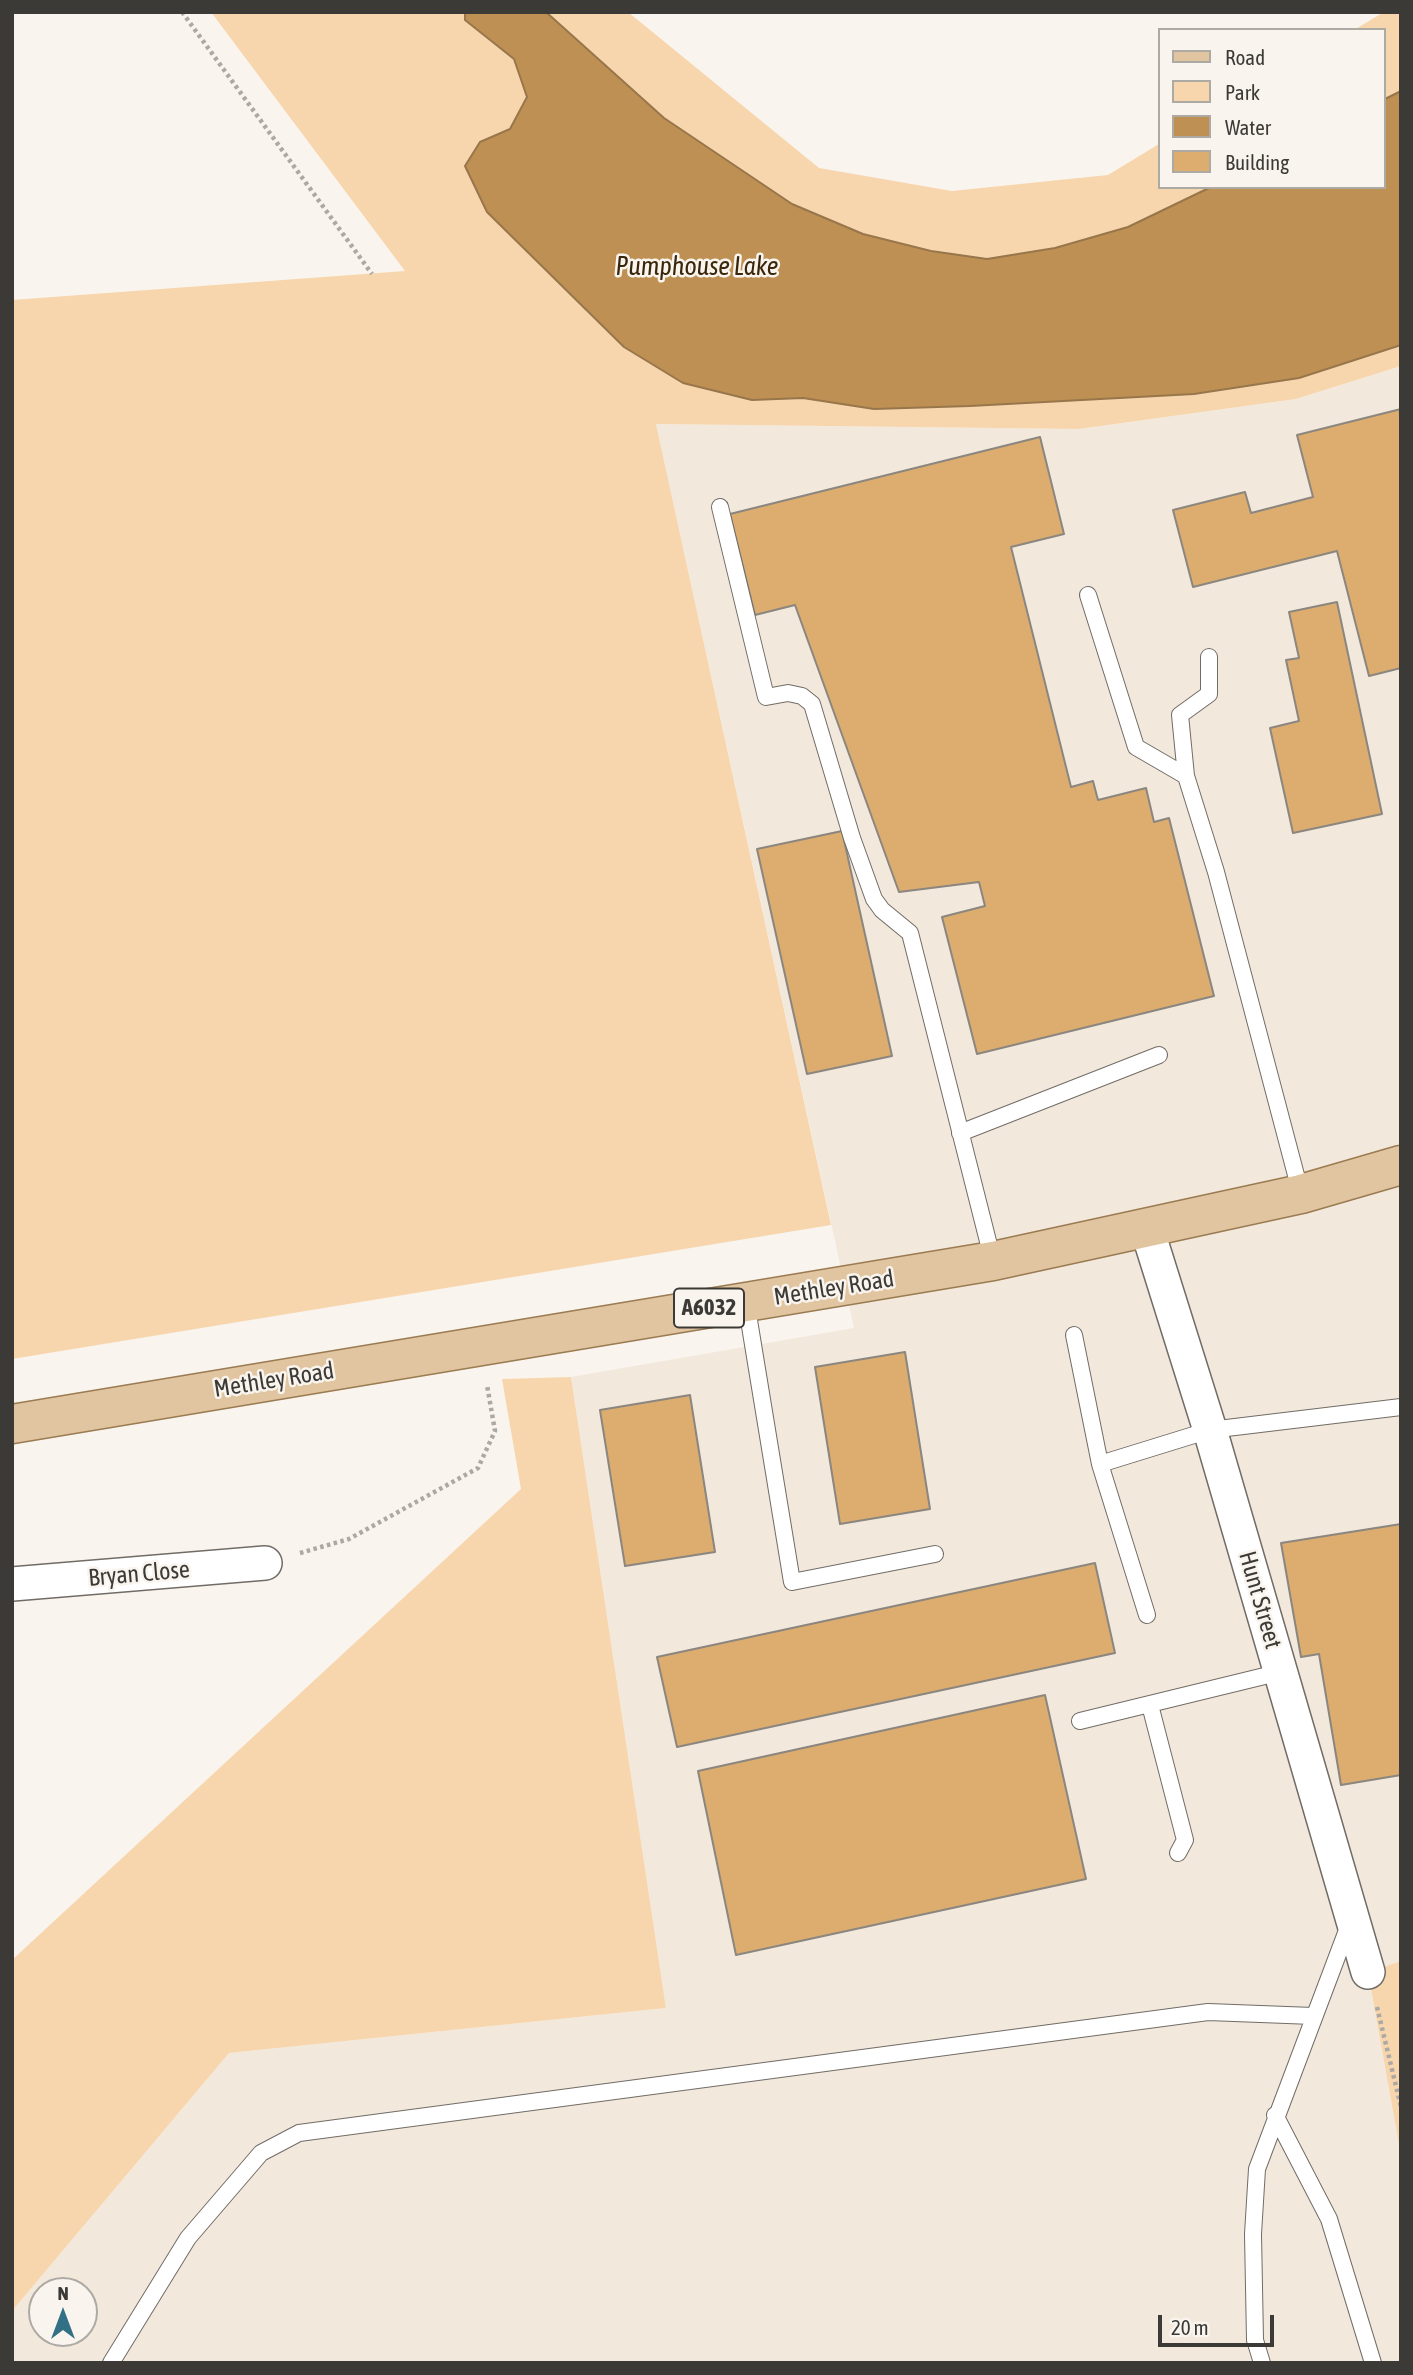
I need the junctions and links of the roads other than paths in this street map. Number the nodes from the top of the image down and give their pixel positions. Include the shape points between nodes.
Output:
1 (720, 507) dead end
2 (1088, 594) dead end
3 (1209, 657) dead end
4 (1186, 776) junction
5 (1159, 1055) dead end
6 (960, 1133) junction
7 (1401, 1165) edge
8 (1301, 1194) junction
9 (1147, 1229) junction
10 (993, 1261) junction
11 (746, 1302) junction
12 (1073, 1335) dead end
13 (1401, 1406) edge
14 (12, 1424) edge
15 (1210, 1430) junction
16 (1100, 1464) junction
17 (935, 1555) dead end
18 (265, 1563) road end
19 (12, 1584) edge
20 (1147, 1615) dead end
21 (1281, 1672) junction
22 (1150, 1705) junction
23 (1080, 1721) dead end
24 (1178, 1853) dead end
25 (1352, 1917) junction
26 (1368, 1972) road end
27 (1313, 2016) junction
28 (1275, 2115) junction
29 (111, 2363) edge
30 (1262, 2363) edge
31 (1373, 2363) edge

1 - 6 lane via 766,697 788,693 812,704 874,899 911,933
2 - 4 lane via 1136,747
3 - 4 lane via 1209,694 1180,715
4 - 8 lane
5 - 6 lane
6 - 10 lane
7 - 8 main road, Methley Road / A6032
8 - 9 main road, Methley Road / A6032
9 - 10 main road, Methley Road / A6032
9 - 15 street, Hunt Street
10 - 11 main road, Methley Road / A6032
11 - 14 main road, Methley Road / A6032
11 - 17 lane via 792,1582
12 - 16 lane
13 - 15 lane
15 - 16 lane
15 - 21 street, Hunt Street
16 - 20 lane
18 - 19 street, Bryan Close
21 - 22 lane
21 - 25 street, Hunt Street
22 - 23 lane
22 - 24 lane via 1185,1840
25 - 26 street, Hunt Street
25 - 27 lane
27 - 28 lane
27 - 29 lane via 1208,2012 299,2133 261,2154 188,2238
28 - 30 lane via 1256,2169 1255,2340
28 - 31 lane via 1329,2220

